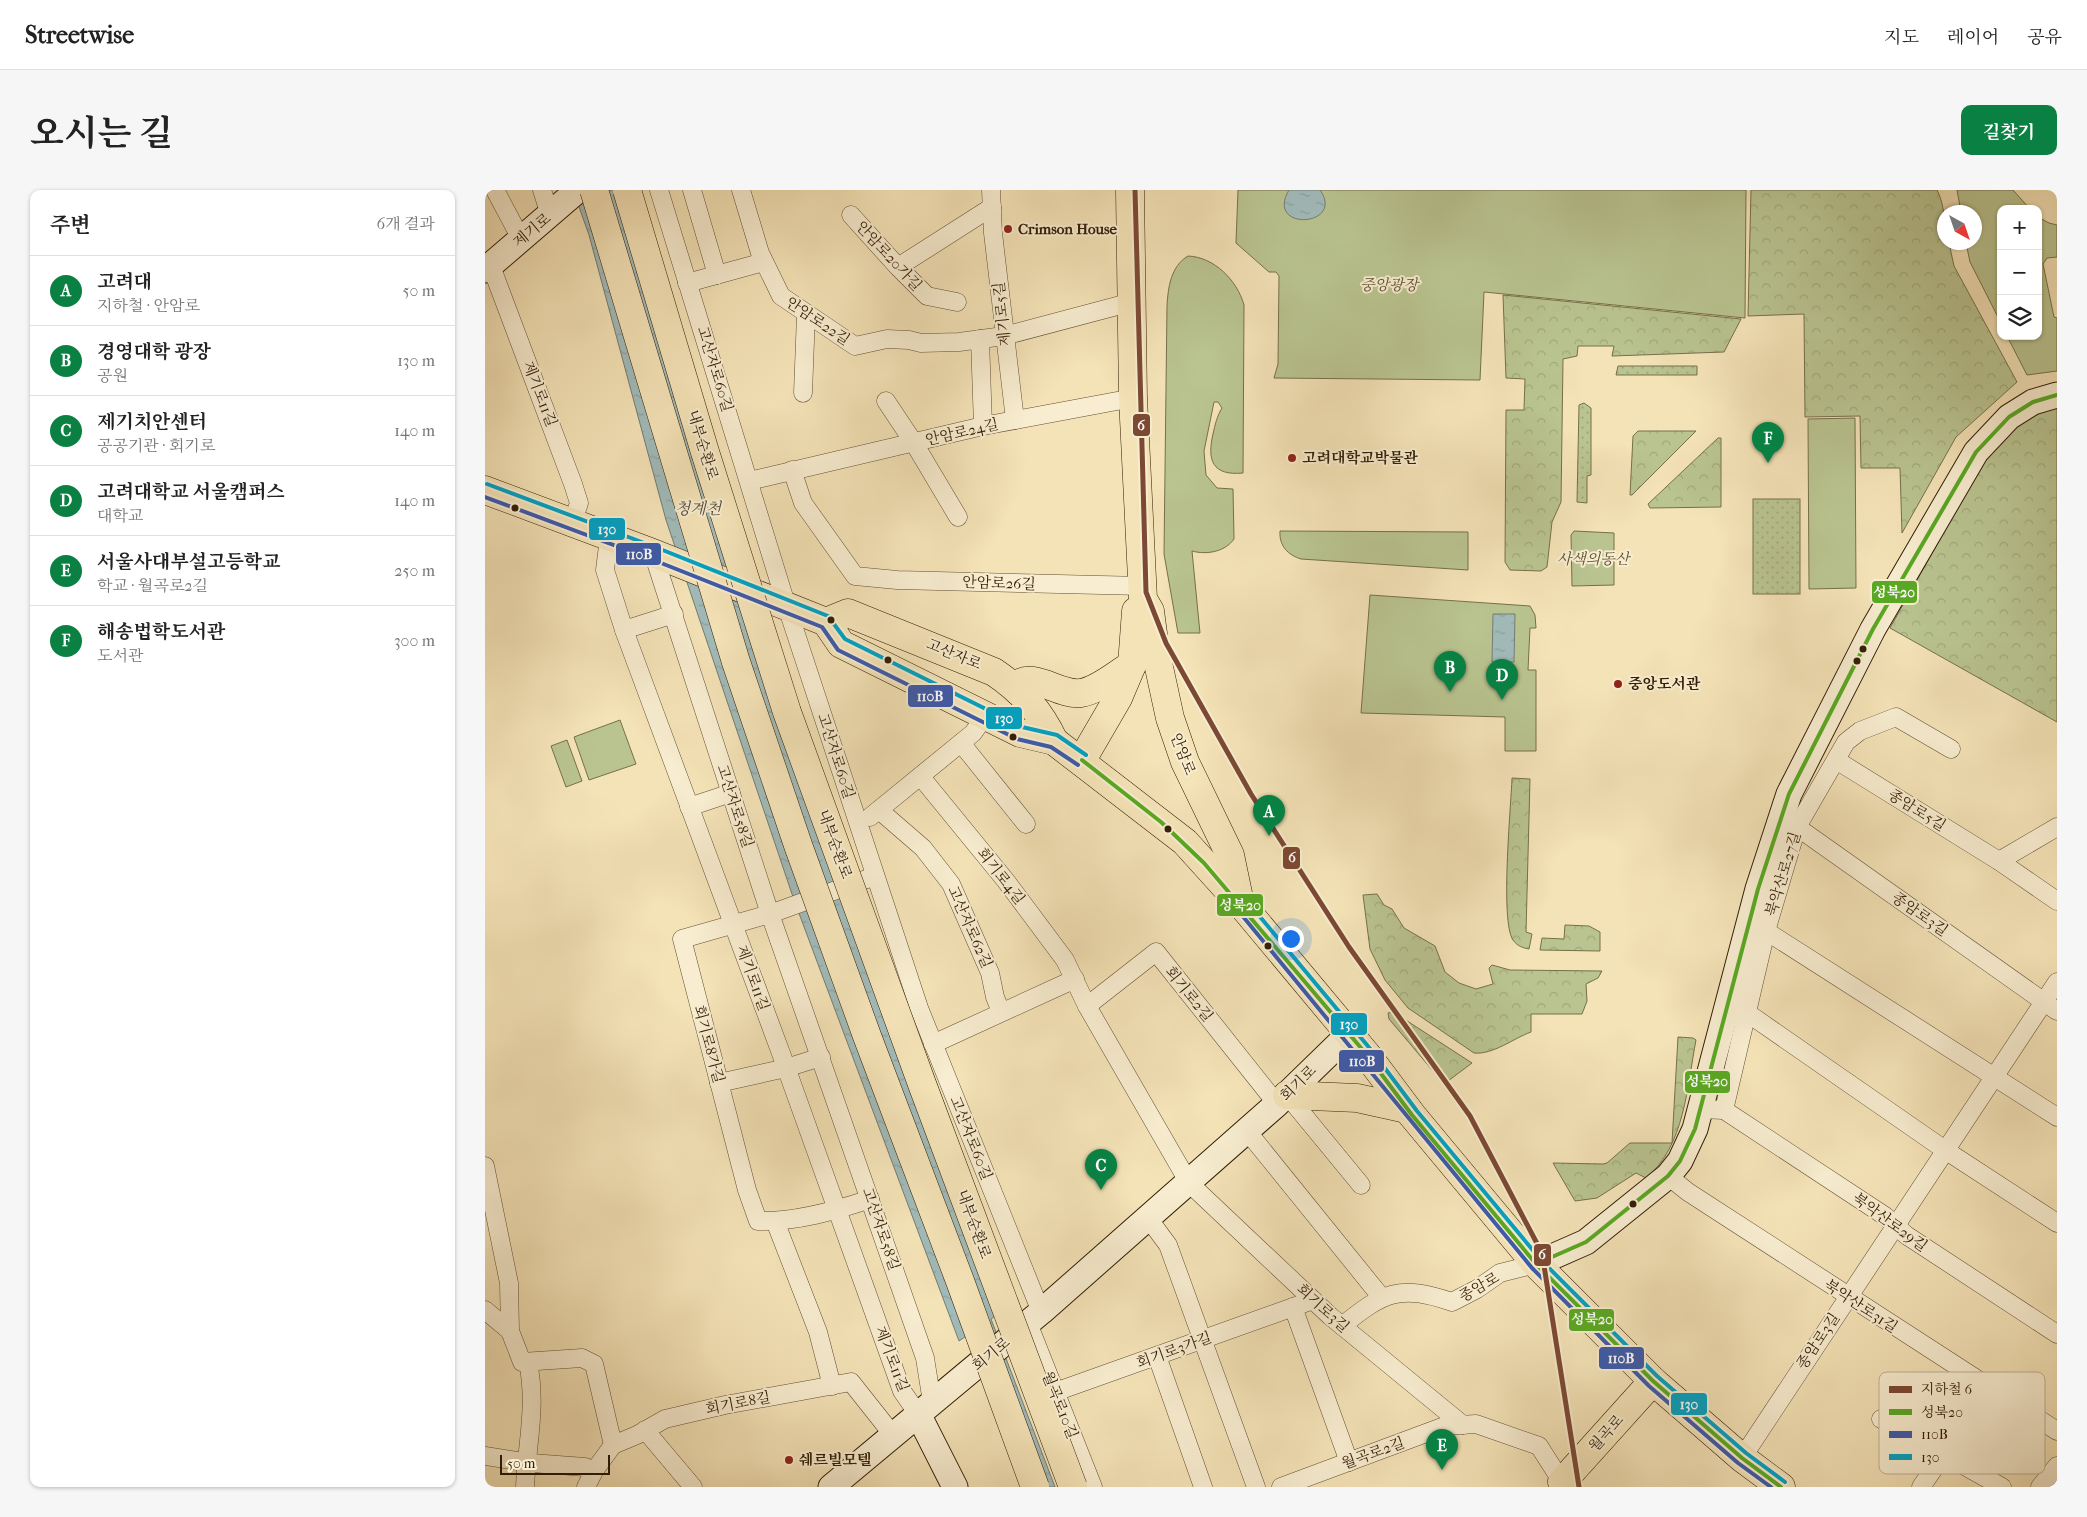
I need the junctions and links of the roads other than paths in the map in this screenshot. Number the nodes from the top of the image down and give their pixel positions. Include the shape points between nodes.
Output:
1 (495, 190) edge
2 (579, 190) edge
3 (594, 190) edge
4 (627, 190) edge
5 (659, 190) edge
6 (692, 190) edge
7 (741, 190) edge
8 (1130, 190) edge
9 (991, 199) edge
10 (550, 205) edge
11 (851, 215) dead end
12 (521, 239) junction
13 (765, 262) junction
14 (898, 267) junction
15 (488, 268) edge
16 (717, 275) junction
17 (687, 283) junction
18 (957, 302) dead end
19 (1132, 302) junction
20 (806, 315) junction
21 (1005, 336) junction
22 (980, 339) junction
23 (803, 393) dead end
24 (2057, 395) edge
25 (1133, 398) junction
26 (886, 401) dead end
27 (1015, 420) junction
28 (983, 426) junction
29 (914, 443) junction
30 (793, 470) junction
31 (749, 481) junction
32 (485, 490) edge
33 (958, 517) dead end
34 (572, 524) junction
35 (609, 538) junction
36 (653, 553) junction
37 (1143, 592) junction
38 (787, 607) junction
39 (674, 614) junction
40 (825, 622) junction
41 (624, 630) junction
42 (1133, 665) junction
43 (1015, 686) junction
44 (986, 715) junction
45 (1055, 741) junction
46 (961, 743) junction
47 (1951, 749) dead end
48 (1082, 760) junction
49 (1836, 760) junction
50 (921, 777) junction
51 (731, 793) junction
52 (689, 807) junction
53 (879, 810) junction
54 (1027, 824) dead end
55 (859, 826) junction
56 (1797, 826) junction
57 (2057, 826) edge
58 (1999, 861) junction
59 (872, 877) junction
60 (2057, 901) edge
61 (1241, 904) junction
62 (775, 912) junction
63 (733, 925) junction
64 (1766, 930) junction
65 (1075, 979) junction
66 (2057, 982) edge
67 (1087, 1006) junction
68 (2050, 1006) edge
69 (1001, 1012) junction
70 (1746, 1012) junction
71 (1349, 1034) junction
72 (933, 1044) junction
73 (821, 1057) junction
74 (786, 1068) junction
75 (1994, 1077) junction
76 (719, 1083) junction
77 (1282, 1099) junction
78 (1407, 1109) junction
79 (1712, 1110) junction
80 (2057, 1117) edge
81 (1247, 1131) junction
82 (1945, 1150) junction
83 (485, 1166) edge
84 (1668, 1176) junction
85 (1189, 1183) junction
86 (1361, 1185) dead end
87 (870, 1199) junction
88 (837, 1210) junction
89 (1148, 1218) junction
90 (775, 1221) junction
91 (2057, 1223) edge
92 (1894, 1226) junction
93 (1536, 1264) junction
94 (1847, 1297) junction
95 (1382, 1298) junction
96 (1313, 1300) junction
97 (1293, 1307) junction
98 (485, 1310) edge
99 (1034, 1318) junction
100 (1342, 1326) junction
101 (510, 1331) junction
102 (2057, 1334) edge
103 (1203, 1339) junction
104 (1157, 1356) junction
105 (528, 1362) junction
106 (1965, 1372) edge
107 (1653, 1381) junction
108 (832, 1386) junction
109 (1055, 1392) junction
110 (925, 1408) junction
111 (2045, 1423) edge
112 (1463, 1425) junction
113 (645, 1430) junction
114 (2057, 1431) edge
115 (893, 1435) junction
116 (613, 1445) junction
117 (485, 1456) edge
118 (1742, 1458) junction
119 (526, 1462) junction
120 (1349, 1462) junction
121 (2057, 1466) edge
122 (1930, 1474) edge
123 (1979, 1474) edge
124 (590, 1479) edge
125 (1563, 1484) edge
126 (525, 1487) edge
127 (693, 1487) edge
128 (831, 1487) edge
129 (955, 1487) edge
130 (1035, 1487) edge
131 (1073, 1487) edge
132 (1093, 1487) edge
133 (1203, 1487) edge
134 (1256, 1487) edge
135 (1281, 1487) edge
136 (1781, 1487) edge
137 (1921, 1487) edge
138 (2002, 1487) edge
139 (2040, 1487) edge

1 - 12 street
2 - 10 street, 제기로
3 - 130 main road, bridge via 733,653 795,836
4 - 131 main road, 내부순환로, bridge via 787,712
5 - 17 street, 고산자로60길
6 - 16 street
7 - 13 street, 안암로22길
8 - 19 main road, 안암로
9 - 14 street, 제기로5길
9 - 21 street, 제기로5길
10 - 12 street, 제기로
11 - 14 street, 안암로20가길
12 - 15 street, 제기로
13 - 16 street
13 - 20 street, 안암로22길 via 781,296
14 - 18 street, 안암로20가길 via 927,296
15 - 34 street, 제기로11길 via 579,502
16 - 17 street
17 - 31 street, 고산자로60길
19 - 21 street, 안암로22길
19 - 25 main road, 안암로
20 - 22 street, 안암로22길 via 855,346 887,339 921,343
20 - 23 street
21 - 22 street, 안암로22길
21 - 27 street, 제기로5길
22 - 28 street
24 - 79 street via 2020,409 1997,426 1976,452 1873,629 1789,794 1758,889
25 - 27 street, 안암로24길
25 - 37 main road, 안암로
26 - 29 street
27 - 28 street, 안암로24길
28 - 29 street, 안암로24길
29 - 30 street, 안암로24길
29 - 33 street
30 - 31 street, 안암로24길
30 - 37 street, 안암로26길 via 803,503 855,576
31 - 38 street, 고산자로60길
32 - 34 main road
34 - 35 main road
35 - 36 main road
35 - 41 street, 제기로11길 via 605,570
36 - 38 main road, bridge
36 - 39 street, 고산자로58길
37 - 42 main road, 안암로 via 1136,612
37 - 61 main road, 안암로 via 1150,611 1170,718 1185,762 1230,855
38 - 40 main road
38 - 55 street, 고산자로60길
39 - 41 street
39 - 51 street, 고산자로58길
40 - 43 main road, 고산자로 via 848,613 978,663
40 - 44 main road, 고산자로 via 841,644
41 - 52 street, 제기로11길
42 - 43 main road via 1082,693 1029,680
42 - 48 main road, 안암로 via 1119,698
43 - 45 main road, 고산자로 via 1037,709
44 - 45 main road, 고산자로 via 1020,733
44 - 46 street
45 - 48 main road, 고산자로
46 - 50 street
46 - 54 street
47 - 49 street, 북악산로27길 via 1896,717 1853,735
48 - 61 main road, 고산자로 via 1185,842
49 - 56 street, 북악산로27길
49 - 58 street, 종암로5길
50 - 53 street
50 - 65 street, 회기로4길 via 1006,881 1065,960
51 - 52 street
51 - 62 street, 고산자로58길
52 - 63 street, 제기로11길
53 - 55 street
53 - 69 street, 고산자로62길 via 923,848 951,884 991,973
55 - 59 street, 고산자로60길
56 - 64 street, 북악산로27길
56 - 68 street, 종암로3길
57 - 58 street
58 - 60 street, 종암로5길
59 - 62 street, 회기로8가길, bridge
59 - 72 street, 고산자로60길
61 - 71 main road
62 - 63 street, 회기로8가길
62 - 73 street, 고산자로58길
63 - 74 street, 제기로11길
63 - 76 street, 회기로8가길 via 682,939
64 - 70 street, 북악산로27길
64 - 75 street
65 - 67 street, 회기로4길
65 - 69 street
66 - 68 street, 종암로3길
67 - 77 street, 회기로2길 via 1156,952
67 - 85 street, 회기로4길
68 - 75 street, 종암로3길
69 - 72 street
70 - 79 street, 북악산로27길
70 - 82 street
71 - 77 street, 회기로
71 - 78 main road
72 - 99 street, 고산자로60길
73 - 74 street
73 - 87 street, 고산자로58길
74 - 76 street
74 - 88 street, 제기로11길
75 - 80 street
75 - 82 street, 종암로3길
76 - 90 street, 회기로8가길 via 758,1221
77 - 78 main road via 1357,1098
77 - 81 street, 회기로
77 - 86 street
78 - 93 main road
79 - 84 street
79 - 92 street, 북악산로29길 via 1885,1216
81 - 85 street, 회기로
81 - 95 street
82 - 91 street
82 - 92 street, 종암로3길
83 - 101 street via 509,1283
84 - 93 street via 1586,1242
84 - 94 street, 북악산로31길
85 - 89 street, 회기로
85 - 96 street, 회기로3길
87 - 88 street
87 - 110 street, 고산자로58길 via 925,1358
88 - 90 street
88 - 110 street, 제기로11길 via 902,1391
89 - 99 street, 회기로
89 - 103 street via 1166,1241
90 - 108 street via 818,1332
92 - 94 street, 종암로3길
92 - 102 street, 북악산로29길
93 - 95 street, 종암로 via 1500,1273 1452,1302 1427,1294 1397,1292
93 - 107 main road
94 - 106 street, 북악산로31길
94 - 118 street, 종암로3길
95 - 100 street, 종암로 via 1371,1302
96 - 97 street, 회기로3가길
96 - 100 street, 회기로3길
97 - 103 street, 회기로3가길
97 - 120 street
98 - 101 street
99 - 109 street, 월곡로10길
99 - 110 street, 회기로, bridge
100 - 112 street, 회기로3길
101 - 105 street via 522,1362
103 - 104 street, 회기로3가길
103 - 134 street
104 - 109 street, 회기로3가길
104 - 133 street
105 - 116 street via 582,1358 595,1364
105 - 119 street via 533,1385 533,1416
107 - 118 main road
107 - 125 main road, 월곡로
108 - 113 street, 회기로8길 via 665,1419
108 - 115 street, 회기로8길 via 851,1382
109 - 132 street, 월곡로10길
110 - 115 street, 회기로
110 - 129 street
111 - 114 street, 북악산로31길
112 - 120 street, 월곡로2길 via 1445,1426
112 - 125 street, 월곡로2길 via 1476,1424 1539,1446
113 - 116 street, 회기로8길
113 - 127 street
115 - 128 street, 회기로
116 - 124 street, 회기로8길
117 - 119 street
118 - 136 main road
119 - 124 street via 585,1467
119 - 126 street
120 - 135 street, 월곡로2길
121 - 139 street
122 - 137 street
123 - 138 street

